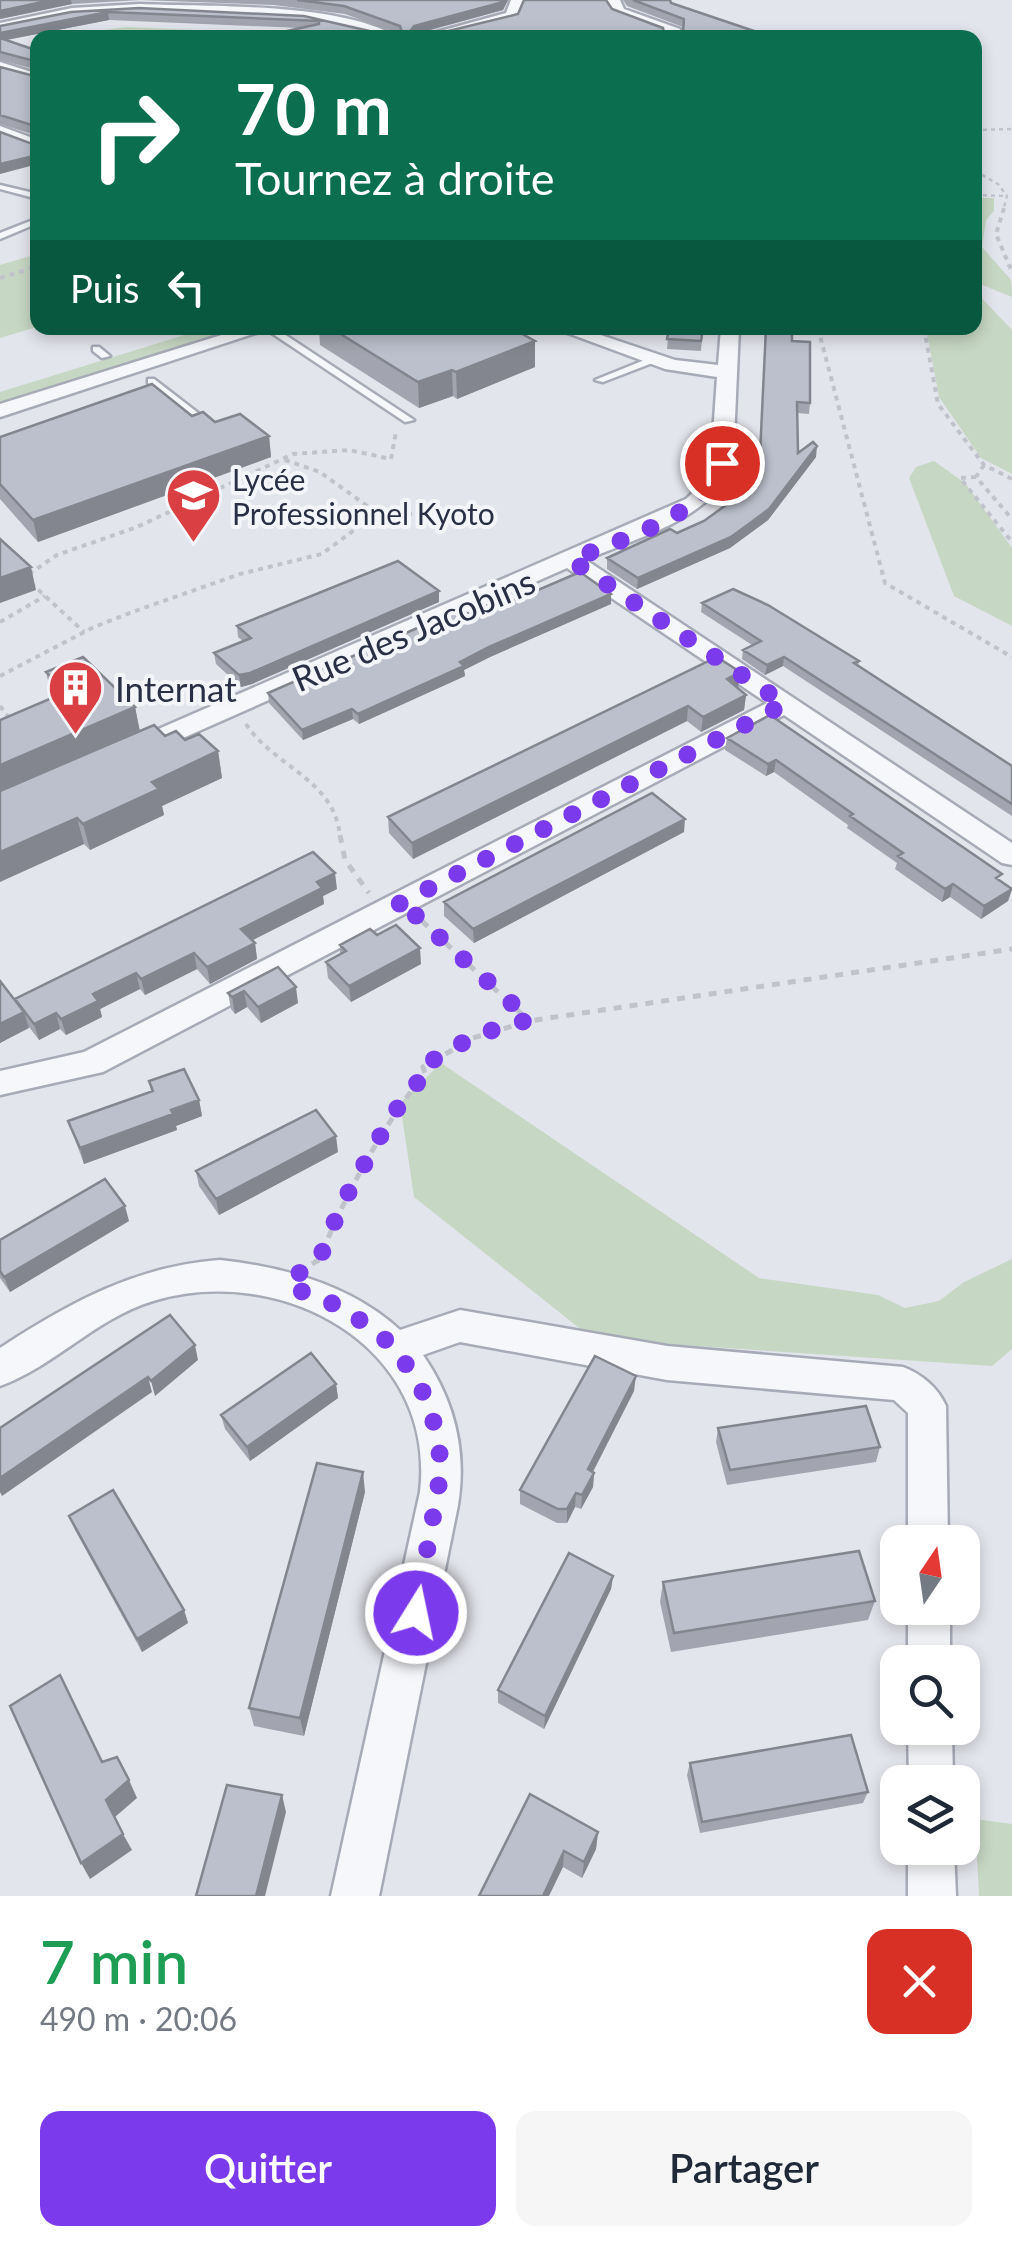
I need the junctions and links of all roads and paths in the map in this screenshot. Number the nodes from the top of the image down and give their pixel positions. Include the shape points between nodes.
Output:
1 (522, 0) edge
2 (608, 0) edge
3 (100, 5) edge
4 (225, 6) edge
5 (334, 8) edge
6 (318, 18) junction
7 (0, 27) edge
8 (368, 28) junction
9 (362, 30) edge
10 (373, 30) edge
11 (453, 30) edge
12 (670, 30) edge
13 (0, 66) edge
14 (30, 76) edge
15 (1012, 128) edge
16 (982, 130) edge
17 (0, 131) edge
18 (30, 142) edge
19 (30, 146) edge
20 (0, 153) edge
21 (982, 175) edge
22 (0, 187) edge
23 (30, 195) edge
24 (982, 195) edge
25 (1007, 196) junction
26 (30, 223) edge
27 (0, 236) edge
28 (30, 269) edge
29 (1012, 272) edge
30 (0, 278) edge
31 (168, 335) edge
32 (244, 335) edge
33 (280, 335) edge
34 (582, 335) edge
35 (730, 335) edge
36 (820, 335) edge
37 (925, 335) edge
38 (652, 360) junction
39 (727, 372) junction
40 (600, 380) dead end
41 (151, 381) edge
42 (0, 390) edge
43 (0, 411) edge
44 (408, 418) joint
45 (222, 436) edge
46 (284, 460) junction
47 (984, 465) junction
48 (976, 477) junction
49 (1012, 479) edge
50 (377, 513) junction
51 (1012, 518) edge
52 (428, 519) dead end
53 (1012, 542) edge
54 (571, 560) junction
55 (45, 596) junction
56 (0, 622) edge
57 (84, 632) junction
58 (1012, 657) edge
59 (0, 676) edge
60 (785, 704) junction
61 (0, 706) edge
62 (10, 719) edge
63 (245, 721) dead end
64 (126, 754) edge
65 (1012, 856) edge
66 (393, 907) junction
67 (1012, 949) edge
68 (530, 1020) junction
69 (0, 1083) edge
70 (288, 1286) junction
71 (396, 1348) junction
72 (0, 1370) edge
73 (928, 1525) edge
74 (931, 1865) edge
75 (355, 1896) edge
76 (932, 1896) edge

1 - 11 street via 512,15
2 - 12 street via 620,13
3 - 4 street
3 - 7 street
4 - 6 street
5 - 6 street
6 - 8 street
8 - 9 street
8 - 10 street
13 - 14 street
15 - 16 path
17 - 18 street
19 - 20 street
21 - 25 path
22 - 23 lane
24 - 25 path
25 - 29 path via 996,234
26 - 27 lane
28 - 30 path
31 - 42 street
32 - 43 street
33 - 44 lane
34 - 38 street
35 - 39 street, Rue des Jacobins
36 - 58 path via 885,583
37 - 47 path via 938,404
38 - 39 street
38 - 40 lane
39 - 54 street, Rue des Jacobins via 722,463 706,494
41 - 45 lane
44 - 46 path via 397,418 394,457 315,450
46 - 50 path via 320,472
46 - 55 path via 137,528 57,554 25,577
47 - 48 path
47 - 49 path
48 - 51 path
48 - 53 path via 960,478
50 - 52 path via 386,506
50 - 57 path via 322,554 240,574
54 - 60 street
54 - 64 street, Rue des Jacobins
55 - 56 path
55 - 57 path
57 - 59 path
60 - 65 street
60 - 66 street
61 - 62 path
63 - 66 path via 263,750 330,801 348,868 368,893
66 - 68 path via 412,912
66 - 69 street via 92,1063
67 - 68 path
68 - 70 path via 494,1027 423,1067 341,1206 319,1260
70 - 71 street via 344,1308
70 - 72 street via 200,1273 133,1288
71 - 73 street via 460,1326 666,1363 903,1384 927,1406
71 - 75 street via 430,1404 442,1466 410,1652
74 - 76 street

